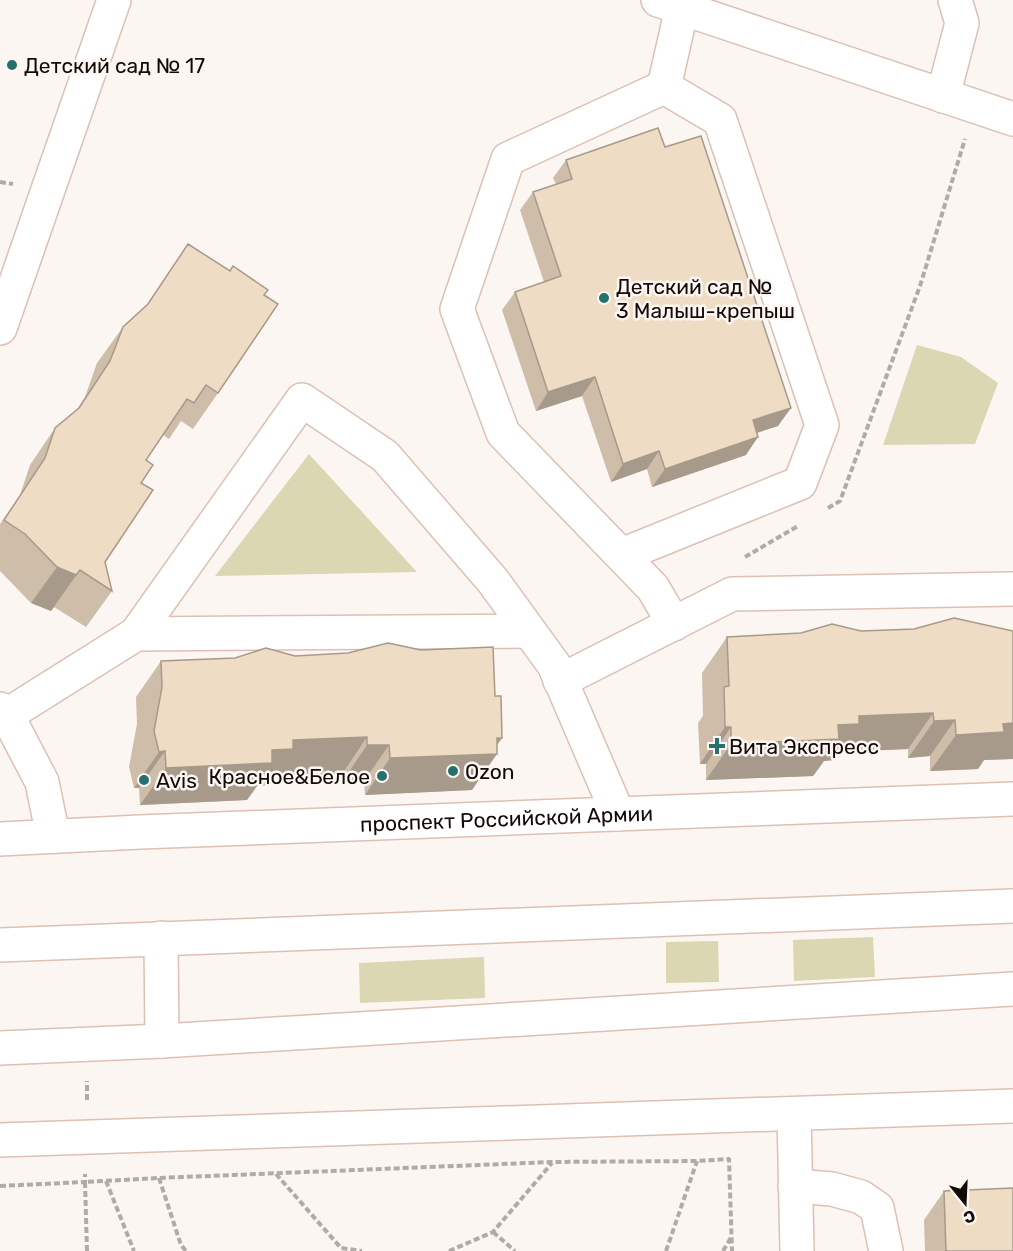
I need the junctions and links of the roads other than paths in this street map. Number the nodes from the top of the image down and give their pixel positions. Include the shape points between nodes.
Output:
1 (114, 0) edge
2 (955, 0) edge
3 (670, 4) edge
4 (664, 87) junction
5 (943, 96) junction
6 (1013, 119) edge
7 (0, 328) edge
8 (622, 555) junction
9 (1013, 589) edge
10 (674, 624) junction
11 (529, 631) junction
12 (136, 634) junction
13 (560, 681) junction
14 (4, 712) edge
15 (1013, 799) edge
16 (618, 814) junction
17 (53, 836) junction
18 (0, 839) edge
19 (1013, 906) edge
20 (161, 938) junction
21 (0, 945) edge
22 (1013, 989) edge
23 (162, 1041) junction
24 (0, 1047) edge
25 (1013, 1106) edge
26 (794, 1114) junction
27 (0, 1140) edge
28 (795, 1186) junction
29 (797, 1251) edge
30 (886, 1251) edge

1 - 7 street
2 - 5 street via 962,22
3 - 4 street
3 - 5 street
4 - 8 street via 508,159 457,309 502,433
4 - 8 street via 720,120 822,424 800,483
5 - 6 street
8 - 10 street via 653,588
9 - 10 street via 732,594
10 - 13 street
11 - 12 street
11 - 12 street via 493,580 385,456 302,400
11 - 13 street via 554,665
12 - 14 street
13 - 16 street
14 - 17 street via 42,782
15 - 16 street, проспект Российской Армии
16 - 17 street, проспект Российской Армии
17 - 18 street, проспект Российской Армии
19 - 20 street
20 - 21 street
20 - 23 street
22 - 23 street
23 - 24 street
25 - 26 street
26 - 27 street
26 - 28 street
28 - 29 street
28 - 30 street via 832,1189 861,1197 877,1209

